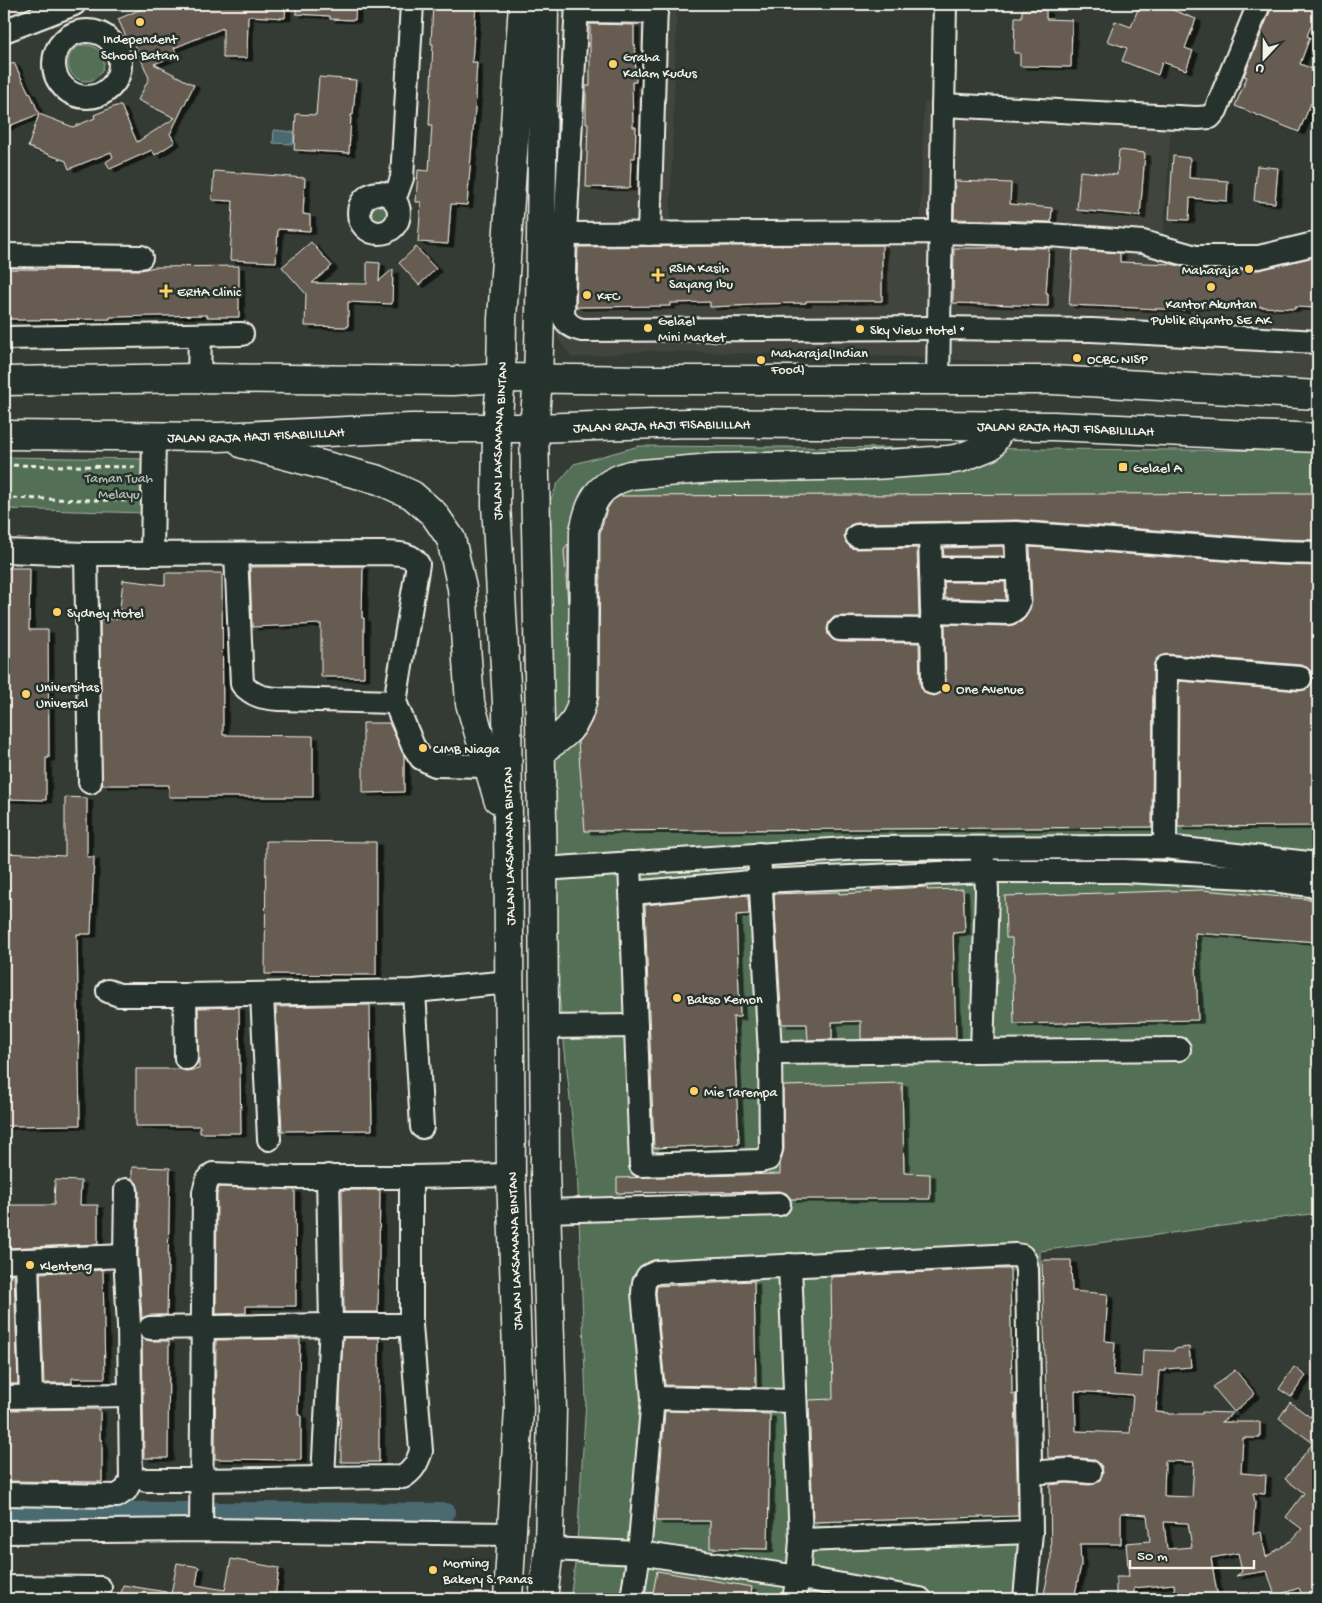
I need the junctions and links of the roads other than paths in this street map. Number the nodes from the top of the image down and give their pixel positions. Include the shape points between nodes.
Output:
1 (412, 4) edge
2 (523, 4) edge
3 (544, 4) edge
4 (945, 4) edge
5 (1259, 4) edge
6 (70, 6) edge
7 (577, 7) edge
8 (656, 8) edge
9 (4, 31) edge
10 (74, 34) dead end
11 (943, 105) junction
12 (392, 197) dead end
13 (940, 232) junction
14 (565, 234) junction
15 (649, 234) junction
16 (1318, 243) edge
17 (4, 255) edge
18 (141, 257) dead end
19 (938, 328) junction
20 (242, 334) dead end
21 (200, 335) junction
22 (4, 338) edge
23 (1318, 342) edge
24 (199, 378) junction
25 (501, 378) junction
26 (538, 379) junction
27 (938, 379) junction
28 (4, 381) edge
29 (1318, 395) edge
30 (1002, 426) junction
31 (497, 428) junction
32 (534, 428) junction
33 (4, 435) edge
34 (154, 437) junction
35 (219, 437) junction
36 (1318, 438) edge
37 (1016, 533) junction
38 (930, 535) junction
39 (857, 536) dead end
40 (4, 551) edge
41 (1318, 553) edge
42 (86, 554) junction
43 (152, 554) junction
44 (236, 554) junction
45 (931, 569) junction
46 (1018, 569) junction
47 (932, 620) junction
48 (840, 629) dead end
49 (1300, 678) dead end
50 (933, 683) dead end
51 (395, 702) junction
52 (541, 750) junction
53 (488, 766) junction
54 (90, 782) dead end
55 (507, 829) junction
56 (1118, 847) junction
57 (1165, 847) junction
58 (978, 848) junction
59 (760, 854) junction
60 (630, 863) junction
61 (1318, 864) edge
62 (543, 869) junction
63 (986, 871) junction
64 (1124, 872) junction
65 (761, 881) junction
66 (1318, 886) edge
67 (632, 893) junction
68 (510, 982) junction
69 (108, 991) dead end
70 (414, 991) junction
71 (262, 994) junction
72 (185, 996) junction
73 (636, 1026) junction
74 (543, 1027) junction
75 (1179, 1049) dead end
76 (982, 1051) junction
77 (770, 1053) junction
78 (186, 1058) dead end
79 (422, 1127) dead end
80 (269, 1139) dead end
81 (511, 1175) junction
82 (328, 1176) junction
83 (411, 1177) junction
84 (126, 1190) dead end
85 (779, 1204) dead end
86 (546, 1211) junction
87 (125, 1256) junction
88 (4, 1260) edge
89 (27, 1260) junction
90 (790, 1265) junction
91 (331, 1325) junction
92 (411, 1326) junction
93 (202, 1327) junction
94 (150, 1328) dead end
95 (129, 1395) junction
96 (4, 1396) edge
97 (31, 1396) junction
98 (653, 1398) junction
99 (795, 1401) junction
100 (519, 1409) junction
101 (552, 1410) junction
102 (1090, 1472) dead end
103 (1031, 1473) junction
104 (323, 1476) junction
105 (146, 1480) dead end
106 (202, 1487) junction
107 (4, 1494) edge
108 (201, 1526) junction
109 (4, 1532) edge
110 (1031, 1532) junction
111 (511, 1534) junction
112 (801, 1540) junction
113 (549, 1549) junction
114 (639, 1553) junction
115 (798, 1576) junction
116 (4, 1587) edge
117 (100, 1588) dead end
118 (508, 1599) edge
119 (543, 1599) edge
120 (632, 1599) edge
121 (794, 1599) edge
122 (920, 1599) edge
123 (1025, 1599) edge

1 - 12 street via 402,178
2 - 25 main road, JALAN LAKSAMANA BINTAN
3 - 26 main road
4 - 11 street
5 - 11 street via 1216,110 1210,117
6 - 9 street
6 - 10 street
7 - 8 street
7 - 14 street
8 - 15 street
11 - 13 street
13 - 15 street
13 - 16 street via 1143,242 1196,256 1259,257
13 - 19 street
14 - 15 street
14 - 19 street via 563,314 566,322 582,330
17 - 18 street
19 - 23 street via 1092,330
19 - 27 street
20 - 21 street
21 - 22 street
21 - 24 street
24 - 25 main road via 454,381
24 - 28 main road
25 - 26 main road
25 - 31 main road, JALAN LAKSAMANA BINTAN
26 - 27 main road
26 - 32 main road
27 - 29 main road via 1053,380
30 - 32 main road, JALAN RAJA HAJI FISABILILLAH via 688,423
30 - 36 main road, JALAN RAJA HAJI FISABILILLAH
30 - 52 main road via 990,446 960,458 874,465 712,468 630,476 607,486 596,495 584,531 581,710 563,736
31 - 32 main road, JALAN RAJA HAJI FISABILILLAH
31 - 35 main road, JALAN RAJA HAJI FISABILILLAH via 411,428
31 - 55 main road, JALAN LAKSAMANA BINTAN via 496,504 507,702
32 - 52 main road
33 - 34 main road, JALAN RAJA HAJI FISABILILLAH
34 - 35 main road, JALAN RAJA HAJI FISABILILLAH
34 - 43 street
35 - 53 main road via 379,480 412,495 434,514 451,539 462,588 470,703
37 - 38 street
37 - 41 street
37 - 46 street
38 - 39 street
38 - 45 street
40 - 42 street
42 - 43 street
42 - 54 street
43 - 44 street
44 - 51 street via 242,684 249,692 262,698
44 - 51 street via 382,553 414,558 418,564
45 - 46 street
45 - 47 street
46 - 47 street via 1019,603 1010,613
47 - 48 street
47 - 50 street
49 - 57 street via 1166,667
51 - 53 street via 421,758 435,765
52 - 62 main road
53 - 55 main road
55 - 68 main road, JALAN LAKSAMANA BINTAN
56 - 57 street
56 - 58 street
56 - 64 street
57 - 61 street
58 - 59 street via 862,848
58 - 63 street
59 - 60 street
59 - 65 street
60 - 62 street
60 - 67 street
62 - 74 main road
63 - 64 street
63 - 65 street
63 - 76 street
64 - 66 street via 1249,877
65 - 67 street
65 - 77 street
67 - 73 street
68 - 70 street
68 - 81 main road, JALAN LAKSAMANA BINTAN
69 - 72 street
70 - 71 street
70 - 79 street
71 - 72 street
71 - 80 street
72 - 78 street
73 - 74 street
73 - 77 street via 641,1165 760,1161 768,1158 771,1149
74 - 86 main road
75 - 76 street
76 - 77 street
81 - 83 street
81 - 100 main road, JALAN LAKSAMANA BINTAN
82 - 83 street
82 - 91 street
82 - 93 street via 213,1174 206,1181
83 - 92 street
84 - 87 street
85 - 86 street
86 - 101 main road
87 - 89 street
87 - 95 street
88 - 89 street
89 - 97 street
90 - 98 street via 657,1272 648,1276 643,1293
90 - 99 street
90 - 103 street via 1022,1256 1027,1270
91 - 92 street
91 - 93 street
91 - 104 street
92 - 104 street via 421,1452 415,1467 403,1477
93 - 94 street
93 - 106 street
95 - 97 street
95 - 107 street via 130,1480 126,1490 117,1496
96 - 97 street
98 - 99 street
98 - 114 street
99 - 112 street
100 - 101 main road
100 - 111 main road, JALAN LAKSAMANA BINTAN
101 - 113 main road
102 - 103 street
103 - 110 street
104 - 106 street
105 - 106 street
106 - 108 street
108 - 109 street
108 - 111 street
110 - 112 street
110 - 123 street
111 - 118 main road, JALAN LAKSAMANA BINTAN
112 - 115 street
113 - 114 street
113 - 119 main road
114 - 115 street
114 - 120 street
115 - 121 street
115 - 122 street
116 - 117 street

